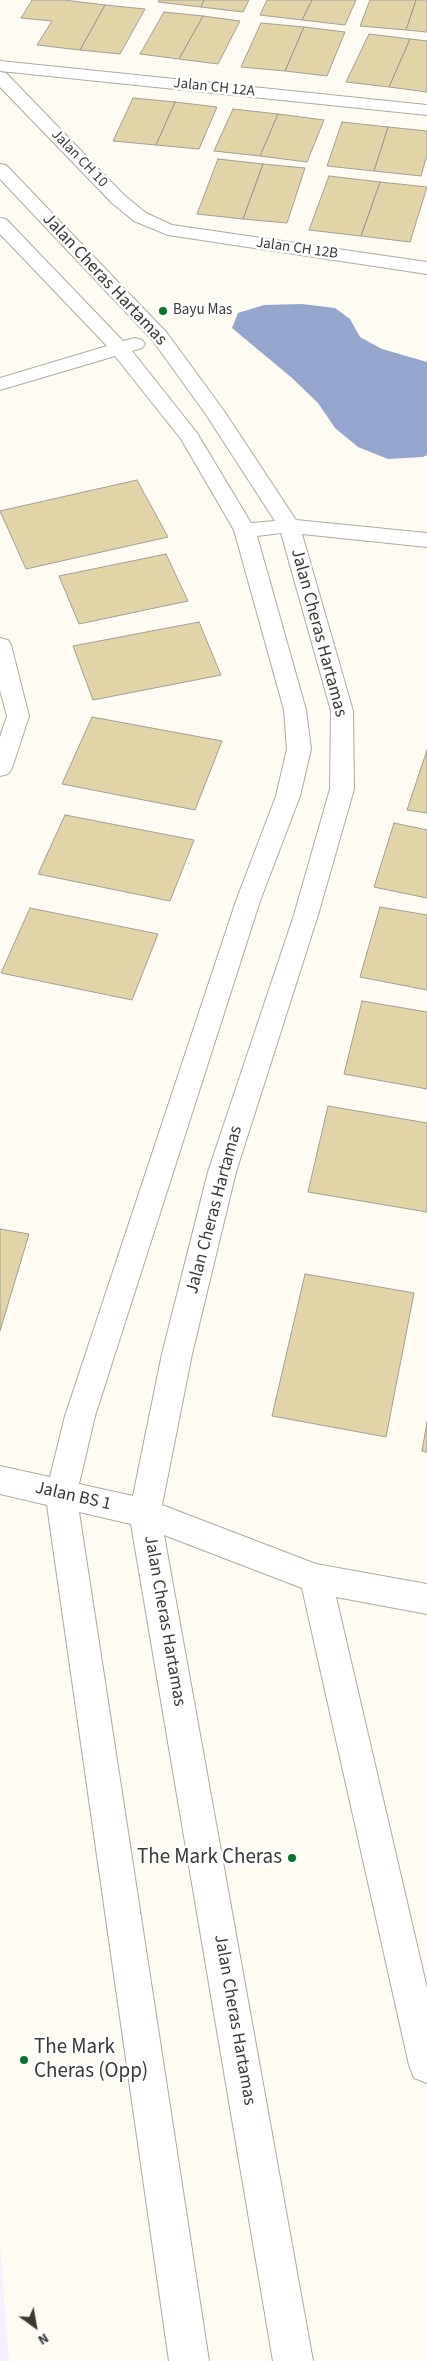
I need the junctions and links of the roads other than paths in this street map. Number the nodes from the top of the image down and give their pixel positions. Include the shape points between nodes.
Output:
1 (0, 66) edge
2 (0, 77) edge
3 (427, 110) edge
4 (0, 169) edge
5 (0, 223) edge
6 (168, 230) joint
7 (427, 268) edge
8 (160, 337) junction
9 (120, 349) junction
10 (0, 367) edge
11 (22, 377) junction
12 (0, 384) edge
13 (289, 526) junction
14 (245, 530) junction
15 (427, 540) edge
16 (0, 645) edge
17 (0, 768) edge
18 (0, 1480) edge
19 (61, 1494) junction
20 (145, 1513) junction
21 (316, 1579) junction
22 (427, 1599) edge
23 (427, 2065) edge
24 (189, 2361) edge
25 (293, 2361) edge

1 - 3 street, Jalan CH 12A
2 - 6 street, Jalan CH 10 via 118,199 140,217
4 - 8 street, Jalan Cheras Hartamas
5 - 9 street, Jalan Cheras Hartamas
6 - 7 street, Jalan CH 12B
8 - 9 street
8 - 13 street, Jalan Cheras Hartamas
9 - 11 street
9 - 14 street, Jalan Cheras Hartamas via 190,437
10 - 11 street
11 - 12 street
13 - 14 street
13 - 15 street
13 - 20 street, Jalan Cheras Hartamas via 342,711 342,790 306,915 222,1172 177,1354
14 - 19 street, Jalan Cheras Hartamas via 295,710 299,749 288,796 248,901 83,1407
16 - 17 street via 18,716
18 - 19 street, Jalan BS 1
19 - 20 street, Jalan BS 1
19 - 24 street, Jalan Cheras Hartamas
20 - 21 street, Jalan BS 1
20 - 25 street, Jalan Cheras Hartamas
21 - 22 street, Jalan BS 1
21 - 23 street

